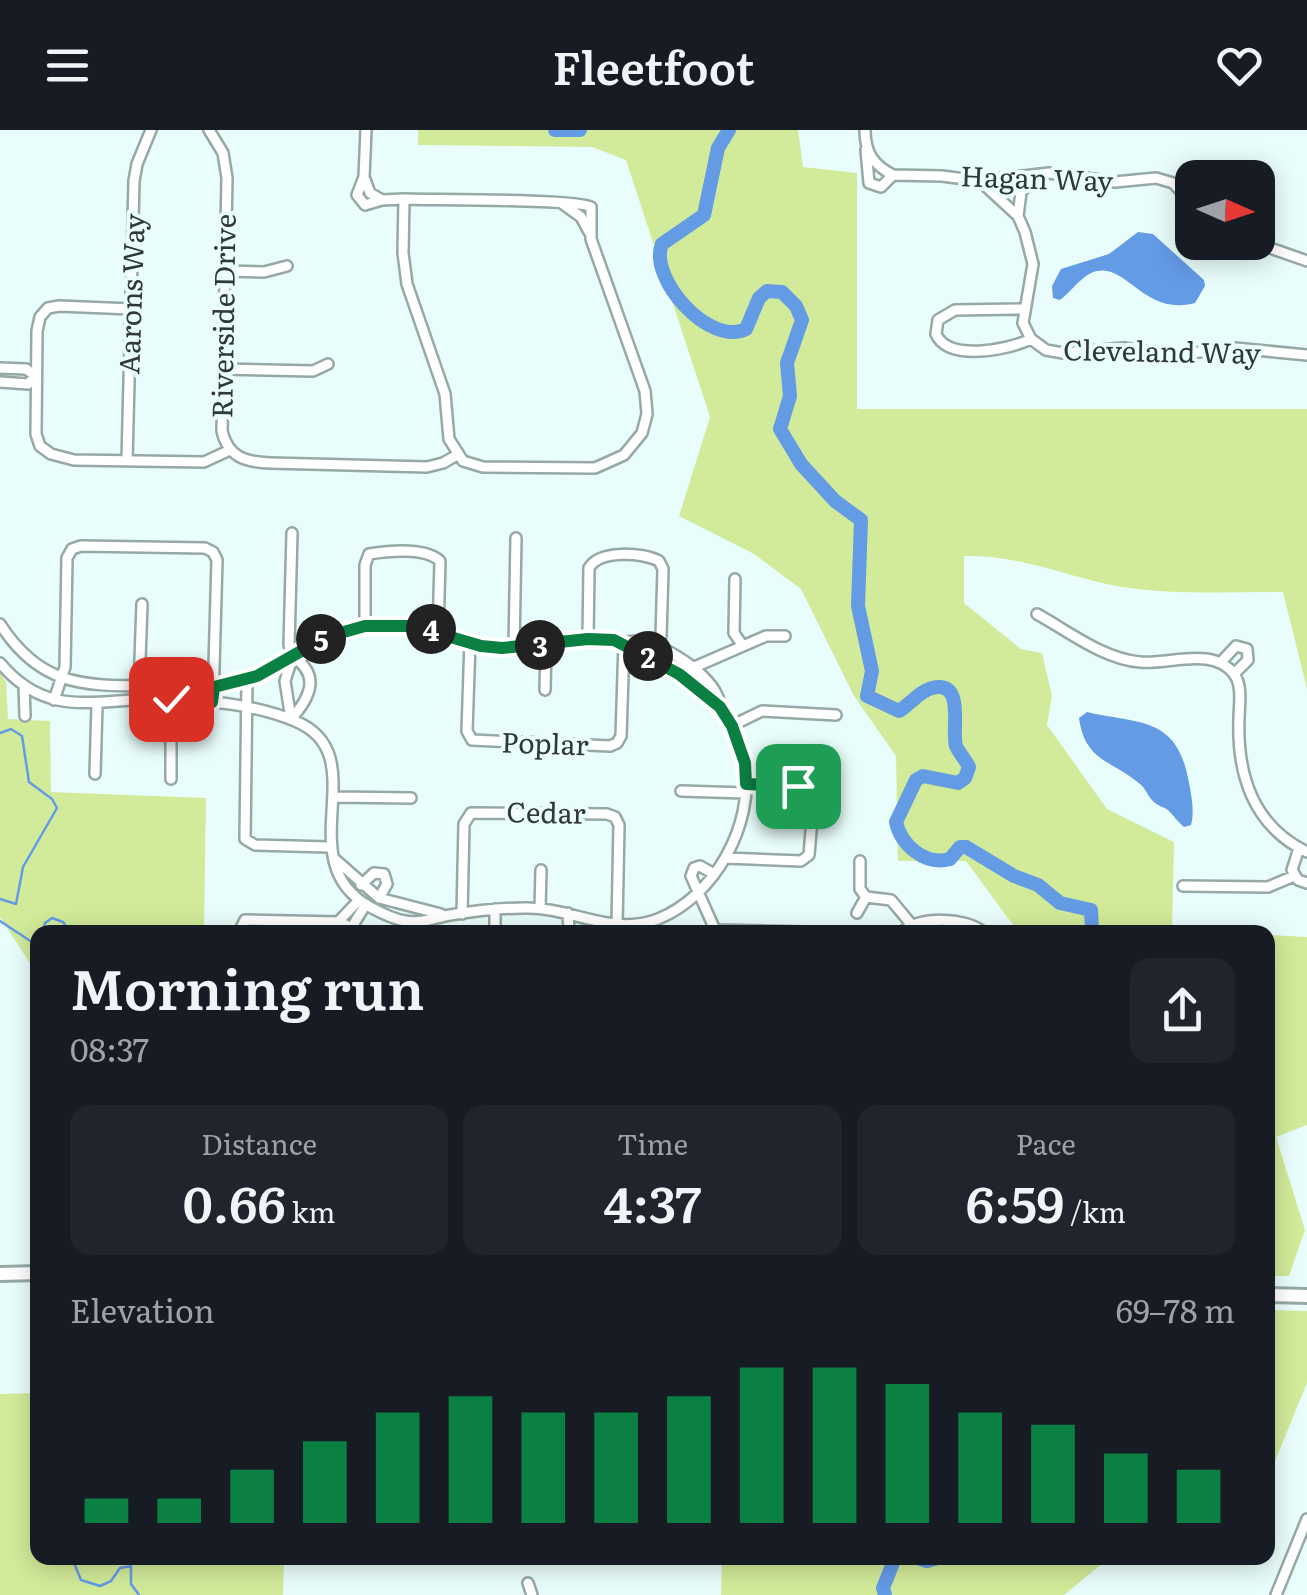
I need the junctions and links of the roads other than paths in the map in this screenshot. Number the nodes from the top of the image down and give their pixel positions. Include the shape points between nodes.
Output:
1 (151, 130) edge
2 (209, 130) edge
3 (366, 130) edge
4 (865, 130) edge
5 (865, 147) junction
6 (1039, 174) junction
7 (893, 176) junction
8 (980, 181) junction
9 (1175, 185) edge
10 (404, 199) junction
11 (1018, 216) junction
12 (1275, 250) edge
13 (1307, 261) edge
14 (286, 266) dead end
15 (226, 271) junction
16 (130, 309) junction
17 (1022, 309) junction
18 (1030, 339) junction
19 (1307, 355) edge
20 (328, 364) dead end
21 (0, 368) edge
22 (222, 369) junction
23 (36, 376) junction
24 (0, 382) edge
25 (230, 450) junction
26 (457, 455) junction
27 (128, 460) junction
28 (292, 534) dead end
29 (516, 538) dead end
30 (735, 579) dead end
31 (142, 604) dead end
32 (1037, 614) dead end
33 (0, 624) edge
34 (365, 626) junction
35 (438, 631) junction
36 (785, 636) dead end
37 (588, 639) junction
38 (470, 642) junction
39 (546, 644) junction
40 (624, 644) junction
41 (658, 646) junction
42 (743, 646) junction
43 (514, 647) junction
44 (292, 657) junction
45 (653, 659) junction
46 (1221, 662) junction
47 (0, 663) edge
48 (692, 668) junction
49 (1234, 674) junction
50 (62, 677) junction
51 (684, 678) junction
52 (247, 680) junction
53 (24, 685) junction
54 (139, 686) junction
55 (214, 687) junction
56 (545, 690) dead end
57 (171, 699) junction
58 (54, 700) junction
59 (139, 700) junction
60 (212, 702) junction
61 (96, 705) junction
62 (720, 707) junction
63 (249, 709) junction
64 (836, 714) dead end
65 (25, 716) dead end
66 (291, 719) junction
67 (732, 726) junction
68 (95, 774) dead end
69 (171, 779) dead end
70 (746, 788) junction
71 (680, 791) dead end
72 (334, 798) junction
73 (411, 798) dead end
74 (330, 847) junction
75 (1303, 850) edge
76 (725, 858) junction
77 (336, 860) junction
78 (860, 861) dead end
79 (541, 870) dead end
80 (714, 874) junction
81 (1294, 876) junction
82 (1307, 882) edge
83 (1183, 886) dead end
84 (365, 889) junction
85 (698, 892) junction
86 (866, 897) junction
87 (379, 898) junction
88 (362, 902) junction
89 (540, 908) junction
90 (495, 909) junction
91 (415, 910) junction
92 (568, 913) junction
93 (857, 913) dead end
94 (462, 914) junction
95 (447, 916) junction
96 (338, 922) junction
97 (910, 924) joint
98 (243, 925) edge
99 (342, 925) edge
100 (352, 925) edge
101 (410, 925) edge
102 (418, 925) edge
103 (425, 925) edge
104 (495, 925) edge
105 (569, 925) edge
106 (616, 925) joint
107 (649, 925) edge
108 (713, 925) edge
109 (971, 925) edge
110 (0, 1274) edge
111 (30, 1274) edge
112 (1275, 1296) edge
113 (1307, 1296) edge
114 (1307, 1518) edge
115 (528, 1584) dead end
116 (532, 1595) edge
117 (1276, 1595) edge

1 - 16 street, Aarons Way via 136,172
2 - 15 street, Riverside Drive via 226,165
3 - 10 street via 358,200 370,206
4 - 5 street
5 - 7 street
5 - 7 street via 869,183 881,187
6 - 8 street, Hagan Way
6 - 9 street, Hagan Way via 1115,182 1160,178
6 - 11 street via 1021,192
7 - 8 street, Hagan Way
8 - 11 street, Cleveland Way
10 - 26 street via 407,284 445,394
10 - 26 street via 591,207 591,238 645,391 647,414 638,439 616,460 588,469 483,468
11 - 17 street, Cleveland Way via 1033,264
12 - 13 street
14 - 15 street
15 - 22 street, Riverside Drive
16 - 23 street via 48,308 37,330
16 - 27 street, Aarons Way
17 - 18 street, Cleveland Way
17 - 18 street via 951,311 938,320 936,334 956,350 1012,348
18 - 19 street, Cleveland Way via 1054,352 1124,348 1174,355 1236,348
20 - 22 street via 313,371
21 - 23 street
22 - 25 street, Riverside Drive via 222,431
23 - 24 street via 28,384
23 - 27 street via 40,446 62,458
25 - 26 street, Riverside Drive via 246,461 270,464 427,466
25 - 27 street via 204,462
28 - 44 street
29 - 43 street
30 - 42 street via 734,632
31 - 54 street
32 - 46 street via 1127,660
33 - 50 street via 22,651
34 - 35 street
34 - 35 street via 368,554 424,554 440,561
34 - 44 street via 326,637
35 - 38 street
36 - 42 street
37 - 39 street
37 - 40 street
37 - 41 street via 592,562 602,556 651,557 662,568
38 - 40 street, Poplar via 472,740 610,746 621,736
38 - 43 street
39 - 43 street
39 - 56 street
40 - 41 street
40 - 45 street
41 - 45 street
41 - 48 street
42 - 48 street
44 - 52 street
44 - 66 street via 286,681
44 - 66 street via 308,670 311,685
45 - 51 street
46 - 49 street
46 - 49 street via 1236,646 1247,649 1248,660
47 - 53 street
48 - 51 street
48 - 62 street
49 - 75 street via 1247,787 1268,823
50 - 54 street via 96,687
50 - 55 street via 72,550 205,548 217,560
50 - 58 street
51 - 62 street
52 - 55 street
52 - 63 street
53 - 58 street
53 - 65 street
54 - 55 street
54 - 59 street
55 - 60 street
57 - 59 street
57 - 60 street
57 - 69 street
58 - 61 street
59 - 61 street
60 - 63 street
61 - 68 street
62 - 67 street
63 - 66 street
63 - 74 street via 245,839 254,845
64 - 67 street via 762,711
66 - 72 street via 328,754
67 - 70 street
70 - 71 street
70 - 76 street via 744,815
70 - 76 street via 804,787 814,794 808,855 801,861
72 - 73 street
72 - 74 street
74 - 77 street
75 - 81 street via 1292,864
76 - 80 street
77 - 84 street
77 - 88 street via 341,882
78 - 86 street
79 - 89 street
80 - 85 street
80 - 85 street via 694,868
81 - 82 street
81 - 83 street via 1268,887
84 - 87 street
84 - 87 street via 374,874 384,874 388,884
84 - 88 street
85 - 107 street
85 - 108 street
86 - 93 street
86 - 97 street via 891,900
87 - 91 street
88 - 96 street
88 - 100 street
88 - 101 street
89 - 90 street
89 - 92 street
90 - 94 street
90 - 104 street
91 - 95 street
91 - 102 street
92 - 105 street
92 - 106 street
94 - 95 street
94 - 106 street, Cedar via 464,824 471,813 607,814 619,825
95 - 103 street
96 - 98 street
96 - 99 street
97 - 109 street
110 - 111 main road
112 - 113 main road
114 - 117 street
115 - 116 street

